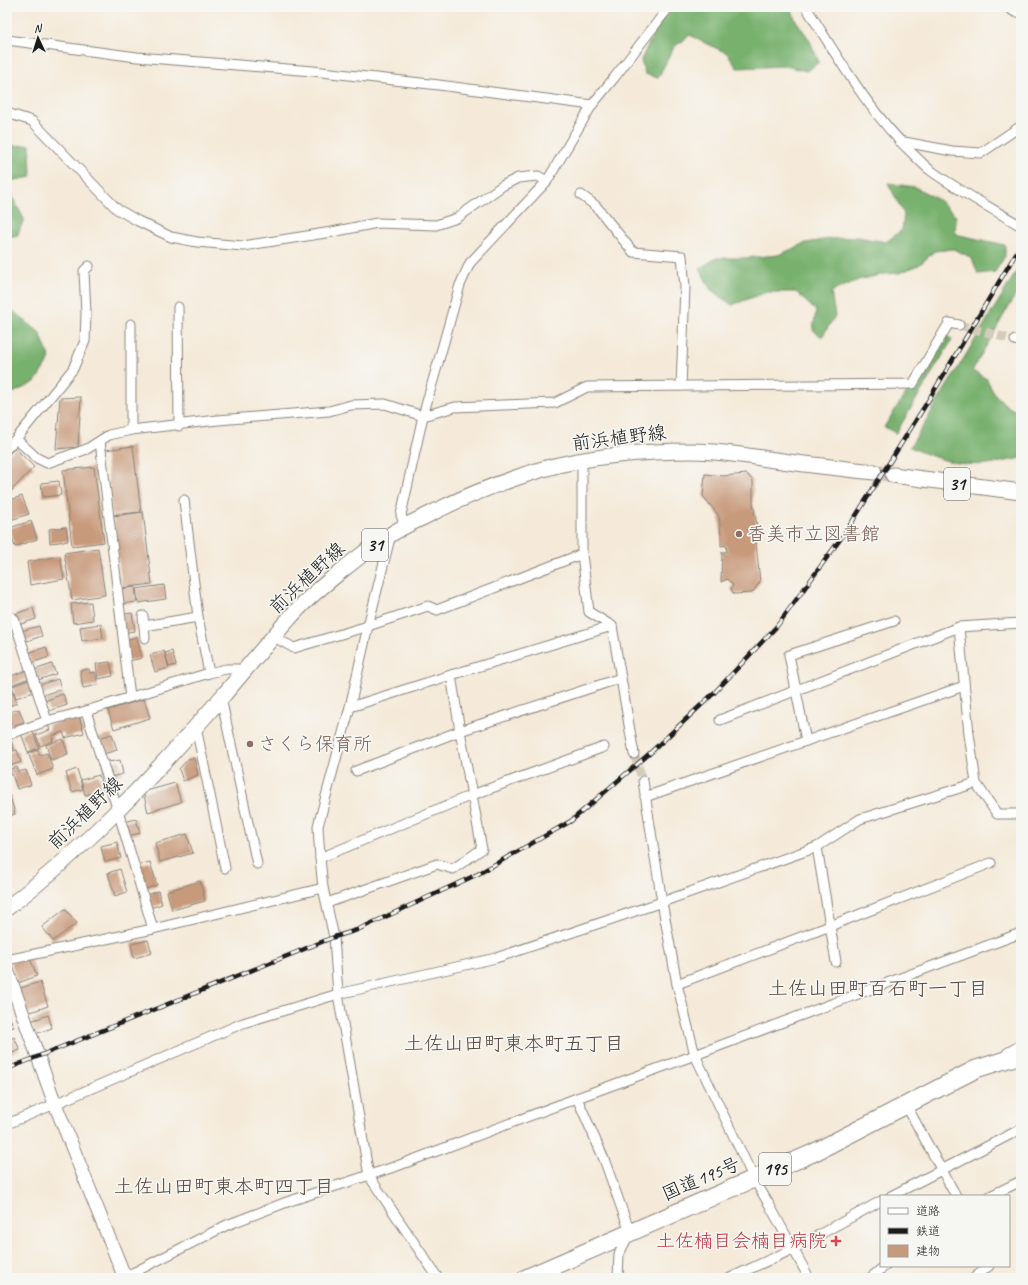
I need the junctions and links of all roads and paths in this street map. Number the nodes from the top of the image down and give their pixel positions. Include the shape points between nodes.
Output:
1 (669, 7) edge
2 (806, 7) edge
3 (1007, 7) edge
4 (1021, 12) edge
5 (7, 40) edge
6 (592, 106) junction
7 (7, 113) edge
8 (1021, 126) edge
9 (898, 140) junction
10 (547, 181) junction
11 (581, 195) dead end
12 (1021, 226) edge
13 (89, 266) dead end
14 (178, 307) dead end
15 (131, 324) dead end
16 (959, 325) tunnel mouth
17 (681, 386) junction
18 (423, 416) junction
19 (179, 426) junction
20 (131, 430) junction
21 (16, 439) junction
22 (100, 441) junction
23 (7, 448) edge
24 (582, 461) junction
25 (874, 472) tunnel mouth
26 (893, 475) tunnel mouth
27 (1021, 492) edge
28 (184, 500) dead end
29 (405, 526) junction
30 (392, 533) junction
31 (582, 554) junction
32 (7, 614) edge
33 (143, 616) dead end
34 (198, 617) junction
35 (894, 621) dead end
36 (1021, 623) edge
37 (144, 626) junction
38 (368, 626) junction
39 (612, 626) junction
40 (959, 627) junction
41 (274, 637) junction
42 (146, 638) dead end
43 (246, 669) junction
44 (209, 673) junction
45 (451, 675) junction
46 (621, 678) junction
47 (964, 686) junction
48 (796, 690) junction
49 (130, 697) junction
50 (221, 698) junction
51 (350, 707) junction
52 (86, 711) junction
53 (720, 720) dead end
54 (47, 721) junction
55 (196, 726) junction
56 (460, 731) junction
57 (7, 735) edge
58 (806, 741) junction
59 (604, 747) dead end
60 (634, 754) tunnel mouth
61 (356, 771) dead end
62 (643, 781) tunnel mouth
63 (976, 783) junction
64 (472, 796) junction
65 (645, 798) junction
66 (118, 811) junction
67 (1021, 814) edge
68 (817, 847) junction
69 (320, 858) junction
70 (992, 863) dead end
71 (257, 864) dead end
72 (225, 868) dead end
73 (323, 888) junction
74 (662, 902) junction
75 (327, 903) junction
76 (7, 908) edge
77 (830, 926) junction
78 (153, 929) junction
79 (1021, 933) edge
80 (7, 960) edge
81 (836, 962) dead end
82 (7, 970) edge
83 (677, 984) junction
84 (338, 994) junction
85 (1021, 1045) edge
86 (695, 1055) junction
87 (1021, 1055) edge
88 (976, 1069) junction
89 (577, 1098) junction
90 (55, 1104) junction
91 (906, 1105) junction
92 (7, 1124) edge
93 (1021, 1129) edge
94 (941, 1170) junction
95 (369, 1176) junction
96 (754, 1179) junction
97 (1021, 1181) edge
98 (893, 1195) edge
99 (955, 1195) edge
100 (992, 1195) edge
101 (880, 1202) edge
102 (630, 1232) junction
103 (794, 1250) junction
104 (884, 1267) edge
105 (988, 1267) edge
106 (124, 1278) edge
107 (438, 1278) edge
108 (526, 1278) edge
109 (618, 1278) edge
110 (730, 1278) edge
111 (809, 1278) edge
112 (870, 1278) edge
113 (974, 1278) edge

1 - 6 street
2 - 9 street via 874,111
3 - 4 street via 1015,12
5 - 6 street via 137,57 313,71
6 - 10 street
7 - 10 street via 32,121 117,209 171,237 197,242 243,246 377,223 436,225 457,218 502,186 518,178 538,176
8 - 9 street via 981,153 952,151
9 - 12 street via 930,170
10 - 18 street via 470,263 460,285
11 - 17 street via 596,206 633,252 682,256 685,287
13 - 21 street via 84,271 85,341 73,368
14 - 19 street
15 - 20 street
16 - 17 street via 949,324 913,384
17 - 18 street via 587,387 555,403 455,407
18 - 19 street via 385,404 351,405 329,411 218,420
18 - 29 street via 401,515
19 - 20 street
20 - 22 street via 109,435
21 - 22 street via 36,458 47,463 87,449
21 - 23 street
22 - 49 street
24 - 25 main road, 前浜植野線 / 31 via 623,455 695,451
24 - 29 main road, 前浜植野線 / 31 via 545,469 502,483
24 - 31 street
26 - 27 main road, 31
28 - 34 street
29 - 30 main road, 前浜植野線 / 31
30 - 38 street
30 - 41 main road, 前浜植野線 / 31 via 325,584 298,609
31 - 38 street via 437,610 428,606
31 - 39 street via 589,612
32 - 54 street via 14,619
33 - 37 street
34 - 37 street
34 - 44 street
35 - 48 street via 789,654
36 - 40 street
37 - 42 street
38 - 41 street via 294,648
38 - 51 street
39 - 45 street
39 - 46 street
40 - 47 street
40 - 48 street
41 - 43 main road, 前浜植野線 / 31
43 - 44 street
43 - 50 main road, 前浜植野線 / 31
44 - 49 street
45 - 51 street
45 - 56 street
46 - 56 street
46 - 60 street
47 - 58 street
47 - 63 street
48 - 53 street
48 - 58 street
49 - 52 street
50 - 55 main road, 前浜植野線 / 31
50 - 71 street
51 - 69 street via 318,826
52 - 54 street
52 - 66 street
54 - 57 street
55 - 66 main road, 前浜植野線 / 31
55 - 72 street
56 - 61 street
56 - 64 street
58 - 65 street
59 - 64 street
62 - 65 street
63 - 67 street via 997,814
63 - 68 street via 860,820
64 - 69 street
64 - 75 street via 482,849 453,869 437,864
65 - 74 street
66 - 76 main road, 前浜植野線 / 31 via 73,854
66 - 78 street
68 - 74 street
68 - 77 street
69 - 73 street
70 - 77 street
73 - 75 street
73 - 78 street
74 - 83 street
74 - 84 street via 496,958
75 - 84 street via 334,937
77 - 81 street
77 - 83 street
78 - 80 street
79 - 86 street
82 - 90 street
83 - 86 street
84 - 90 street via 243,1023
84 - 95 street
85 - 88 street
86 - 89 street
86 - 96 street
87 - 88 highway, 国道195号 / 195
88 - 91 highway, 国道195号 / 195
89 - 95 street
89 - 102 street via 604,1159
90 - 92 street
90 - 106 street
91 - 94 street
91 - 96 highway, 国道195号 / 195 via 813,1153
93 - 94 street
94 - 98 street
94 - 99 street
95 - 106 street via 287,1202 228,1225
95 - 107 street
96 - 102 highway, 国道195号 / 195
96 - 103 street
97 - 100 street
101 - 103 street
102 - 108 highway, 国道195号 / 195
102 - 109 street via 619,1254
103 - 110 street
103 - 111 street
104 - 112 street
105 - 113 street

